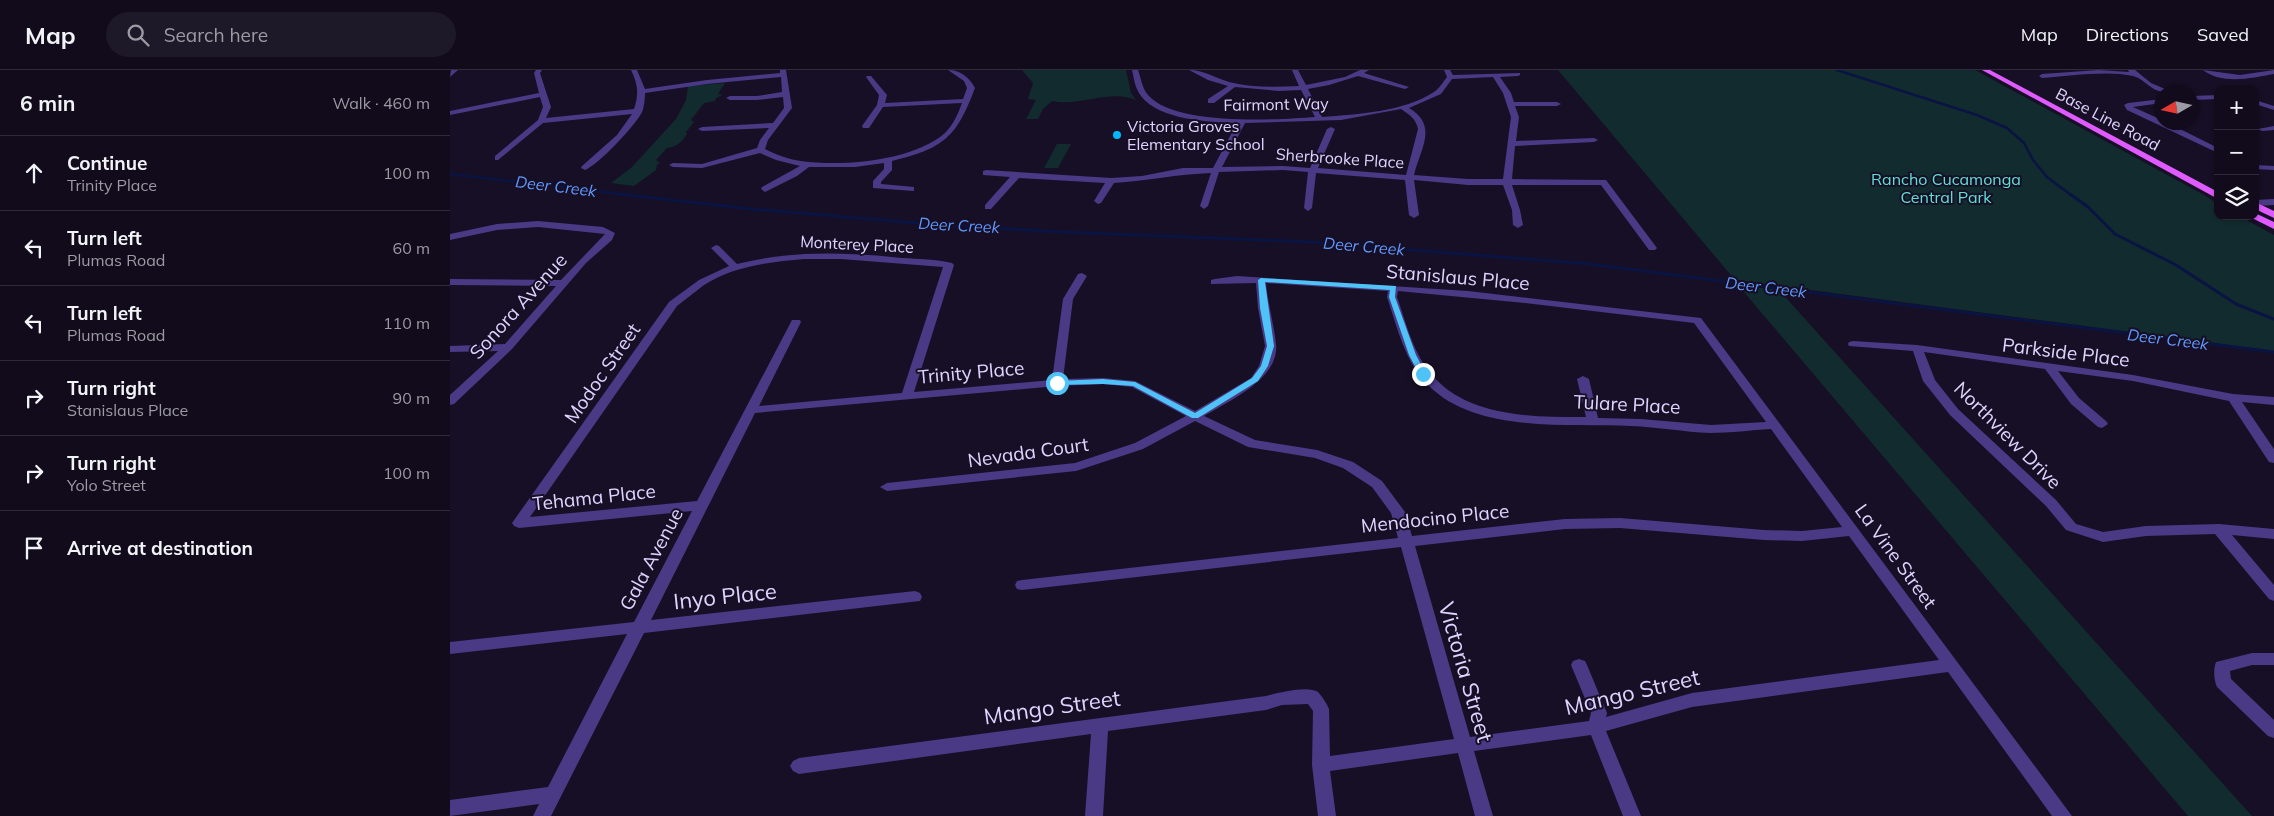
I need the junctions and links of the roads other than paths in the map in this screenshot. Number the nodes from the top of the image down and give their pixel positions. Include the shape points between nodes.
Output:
1 (455, 70) edge
2 (539, 70) edge
3 (634, 70) edge
4 (951, 70) edge
5 (1135, 70) edge
6 (1192, 70) edge
7 (1295, 70) edge
8 (1366, 70) edge
9 (1985, 70) edge
10 (2000, 70) edge
11 (2206, 70) edge
12 (728, 72) dead end
13 (2133, 72) edge
14 (2274, 72) edge
15 (783, 73) edge
16 (1449, 73) edge
17 (1358, 74) junction
18 (1518, 74) dead end
19 (450, 75) edge
20 (1495, 75) junction
21 (2042, 76) dead end
22 (869, 77) dead end
23 (725, 81) junction
24 (1234, 85) junction
25 (2154, 86) edge
26 (1304, 87) junction
27 (1405, 87) dead end
28 (644, 91) junction
29 (544, 94) junction
30 (786, 94) junction
31 (2214, 97) edge
32 (730, 98) dead end
33 (2199, 98) edge
34 (966, 101) junction
35 (1211, 101) dead end
36 (2154, 101) edge
37 (2259, 103) edge
38 (1512, 104) junction
39 (1557, 104) dead end
40 (881, 105) junction
41 (1404, 108) junction
42 (2274, 108) edge
43 (640, 111) junction
44 (450, 113) edge
45 (1319, 118) junction
46 (541, 121) junction
47 (1242, 121) junction
48 (2154, 121) edge
49 (775, 126) junction
50 (866, 126) dead end
51 (702, 128) dead end
52 (2274, 128) edge
53 (2262, 129) dead end
54 (1331, 130) dead end
55 (2173, 130) edge
56 (1594, 140) dead end
57 (1512, 144) junction
58 (2214, 149) edge
59 (761, 150) junction
60 (498, 158) dead end
61 (888, 159) junction
62 (808, 164) junction
63 (673, 165) dead end
64 (2259, 167) edge
65 (585, 168) dead end
66 (2274, 168) edge
67 (1313, 169) junction
68 (1214, 170) junction
69 (986, 173) dead end
70 (1016, 176) junction
71 (1410, 178) junction
72 (1111, 181) junction
73 (1507, 183) junction
74 (2214, 184) edge
75 (911, 188) dead end
76 (765, 189) dead end
77 (2214, 194) edge
78 (1098, 201) dead end
79 (2274, 202) edge
80 (2259, 204) edge
81 (1204, 206) dead end
82 (2259, 206) edge
83 (988, 207) dead end
84 (1308, 208) dead end
85 (1414, 215) dead end
86 (2274, 215) edge
87 (2259, 218) edge
88 (1518, 225) dead end
89 (2274, 226) edge
90 (450, 237) edge
91 (716, 248) dead end
92 (1652, 248) dead end
93 (734, 266) junction
94 (1082, 276) dead end
95 (1261, 280) junction
96 (450, 282) edge
97 (1215, 282) dead end
98 (565, 283) junction
99 (1393, 288) junction
100 (1697, 320) joint
101 (796, 322) dead end
102 (1853, 344) dead end
103 (508, 347) junction
104 (1917, 348) junction
105 (450, 349) edge
106 (2050, 368) junction
107 (1583, 378) dead end
108 (1057, 383) junction
109 (907, 397) junction
110 (2233, 398) junction
111 (450, 401) edge
112 (2274, 401) edge
113 (752, 410) junction
114 (1195, 416) junction
115 (1593, 420) junction
116 (2102, 424) dead end
117 (1775, 425) junction
118 (2274, 459) edge
119 (887, 487) dead end
120 (702, 505) junction
121 (519, 523) joint
122 (2219, 529) junction
123 (1853, 531) junction
124 (2274, 534) edge
125 (1405, 541) junction
126 (1022, 585) dead end
127 (2274, 595) edge
128 (915, 598) dead end
129 (637, 628) junction
130 (450, 648) edge
131 (2274, 658) edge
132 (1579, 665) dead end
133 (1952, 665) junction
134 (1100, 724) junction
135 (1596, 727) junction
136 (2274, 732) edge
137 (1463, 745) junction
138 (1321, 765) junction
139 (799, 766) dead end
140 (553, 794) junction
141 (450, 808) edge
142 (542, 816) edge
143 (1094, 816) edge
144 (1327, 816) edge
145 (1484, 816) edge
146 (1632, 816) edge
147 (2063, 816) edge

1 - 19 street
2 - 29 street via 537,73
3 - 28 street
4 - 34 street via 970,83
5 - 47 street, Fairmont Way via 1140,90 1156,106 1195,117
6 - 24 street via 1204,78
7 - 26 street
8 - 17 street
9 - 77 main road, Base Line Road
10 - 74 main road, Base Line Road
11 - 14 street via 2227,76
12 - 23 street
13 - 21 street
13 - 25 street
15 - 23 street
15 - 30 street
16 - 20 street
16 - 41 street, Fairmont Way via 1447,87 1438,94
17 - 26 street
17 - 27 street
18 - 20 street
20 - 38 street
22 - 40 street via 883,95
23 - 28 street
24 - 26 street
24 - 35 street
26 - 45 street
28 - 43 street
29 - 44 street
29 - 46 street via 547,107
30 - 32 street
30 - 49 street via 788,108
31 - 33 street
34 - 40 street
34 - 61 street via 947,136 931,145
36 - 48 street via 2128,105
37 - 42 street
38 - 39 street
38 - 57 street
40 - 50 street
41 - 45 street, Fairmont Way
41 - 71 street via 1417,114 1423,125
43 - 46 street
43 - 65 street
45 - 47 street, Fairmont Way
46 - 60 street
47 - 68 street
49 - 51 street
49 - 59 street
52 - 53 street
54 - 67 street
55 - 58 street
56 - 57 street
57 - 73 street
59 - 62 street via 778,160
59 - 63 street via 702,166
61 - 62 street
61 - 75 street via 888,170 877,180 876,186
62 - 76 street
64 - 66 street
67 - 68 street, Sherbrooke Place
67 - 71 street, Sherbrooke Place
67 - 84 street
68 - 72 street, Sherbrooke Place
68 - 81 street
69 - 70 street, Sherbrooke Place
70 - 72 street, Sherbrooke Place
70 - 83 street
71 - 73 street, Sherbrooke Place
71 - 85 street
72 - 78 street
73 - 88 street
73 - 92 street, Sherbrooke Place via 1603,182
79 - 80 street
82 - 86 main road
87 - 89 main road
90 - 98 street, Sonora Avenue via 538,224 610,233
91 - 93 street
93 - 109 street, Monterey Place via 774,257 811,255 949,265
93 - 121 street, Modoc Street via 687,291 673,304
94 - 108 street via 1068,298
95 - 97 street, Stanislaus Place
95 - 99 street, Stanislaus Place
95 - 114 street, Nevada Court via 1271,346 1265,366 1255,380
96 - 98 street
98 - 103 street, Sonora Avenue
99 - 100 street, Stanislaus Place
99 - 115 street, Tulare Place via 1392,297 1412,355 1423,374 1443,393 1477,410 1519,418
100 - 117 street, La Vine Street
101 - 113 street, Gala Avenue
102 - 104 street, Parkside Place
103 - 105 street
103 - 111 street, Sonora Avenue
104 - 106 street, Parkside Place
104 - 122 street, Northview Drive via 1929,381 1954,412 2051,503 2071,527 2103,537 2146,530
106 - 110 street, Parkside Place via 2133,378
106 - 116 street via 2075,401
107 - 115 street
108 - 109 street, Trinity Place
108 - 114 street, Trinity Place via 1103,381 1135,384
109 - 113 street, Trinity Place
110 - 112 street, Parkside Place
110 - 118 street
113 - 120 street, Gala Avenue
114 - 119 street, Nevada Court via 1139,446 1076,467
114 - 125 street, Trinity Place via 1252,444 1317,454 1348,465 1376,484 1398,512
115 - 117 street, Tulare Place via 1710,429
117 - 123 street, La Vine Street
120 - 121 street, Tehama Place
120 - 129 street, Gala Avenue
122 - 124 street
122 - 127 street
123 - 125 street, Mendocino Place via 1802,536 1620,523 1565,524
123 - 133 street, La Vine Street
125 - 126 street, Mendocino Place
125 - 137 street, Victoria Street
128 - 129 street, Inyo Place
129 - 130 street, Inyo Place
129 - 140 street, Gala Avenue
131 - 136 street via 2252,659 2222,667 2223,682
132 - 135 street via 1599,713
133 - 135 street, Mango Street via 1692,700
133 - 147 street, La Vine Street
134 - 138 street, Mango Street via 1266,703 1296,696 1312,697 1321,709
134 - 139 street, Mango Street
134 - 143 street
135 - 137 street, Mango Street
135 - 146 street
137 - 138 street, Mango Street
137 - 145 street, Victoria Street
138 - 144 street
140 - 141 street
140 - 142 street, Gala Avenue

